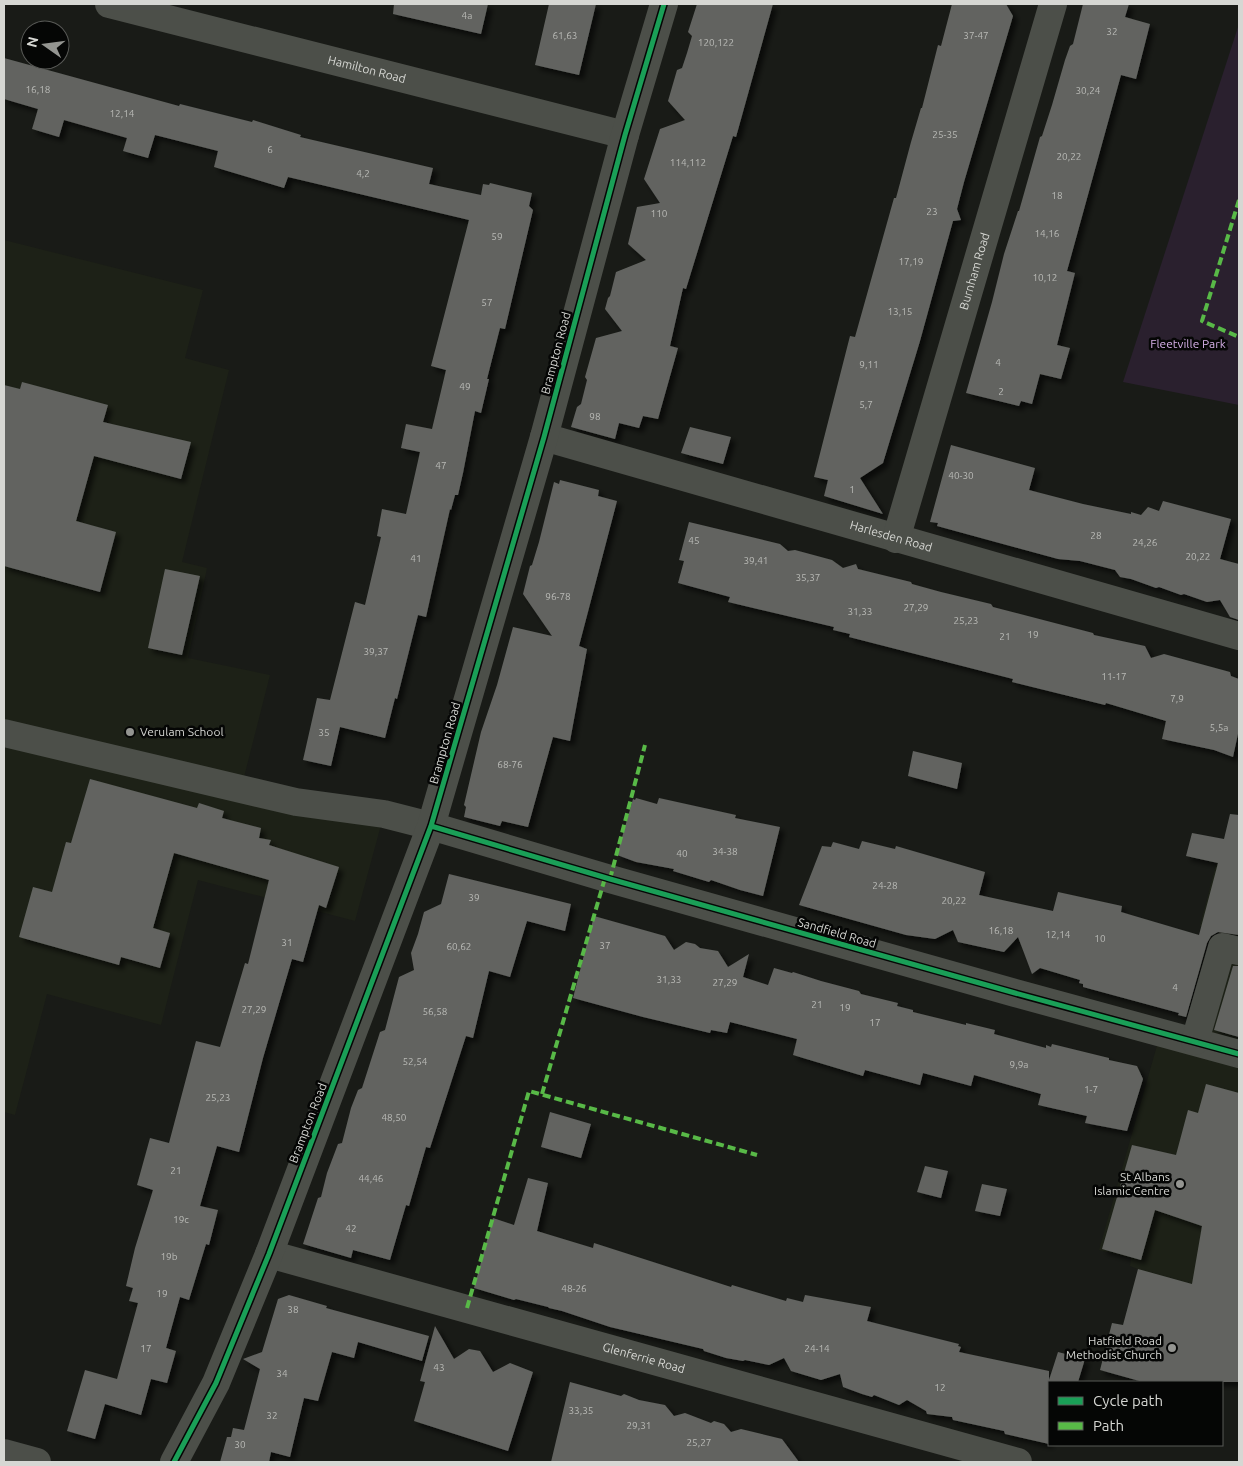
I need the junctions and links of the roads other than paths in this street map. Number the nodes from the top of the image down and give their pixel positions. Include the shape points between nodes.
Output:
1 (109, 4) edge
2 (664, 4) edge
3 (1053, 4) edge
4 (624, 135) junction
5 (544, 438) junction
6 (896, 538) junction
7 (1239, 636) edge
8 (4, 733) edge
9 (431, 826) junction
10 (1239, 951) edge
11 (1195, 1041) junction
12 (1239, 1054) edge
13 (269, 1254) junction
14 (4, 1453) edge
15 (37, 1462) edge
16 (174, 1462) edge
17 (1018, 1462) edge

1 - 4 street, Hamilton Road
2 - 4 street, Brampton Road
3 - 6 street, Burnham Road
4 - 5 street, Brampton Road
5 - 6 street, Harlesden Road
5 - 9 street, Brampton Road
6 - 7 street, Harlesden Road
8 - 9 street, Sandfield Road via 296,802 384,814
9 - 11 street, Sandfield Road via 940,972
9 - 13 street, Brampton Road
10 - 11 street via 1222,947
11 - 12 street, Sandfield Road
13 - 16 street, Brampton Road via 216,1384
13 - 17 street, Glenferrie Road
14 - 15 street

